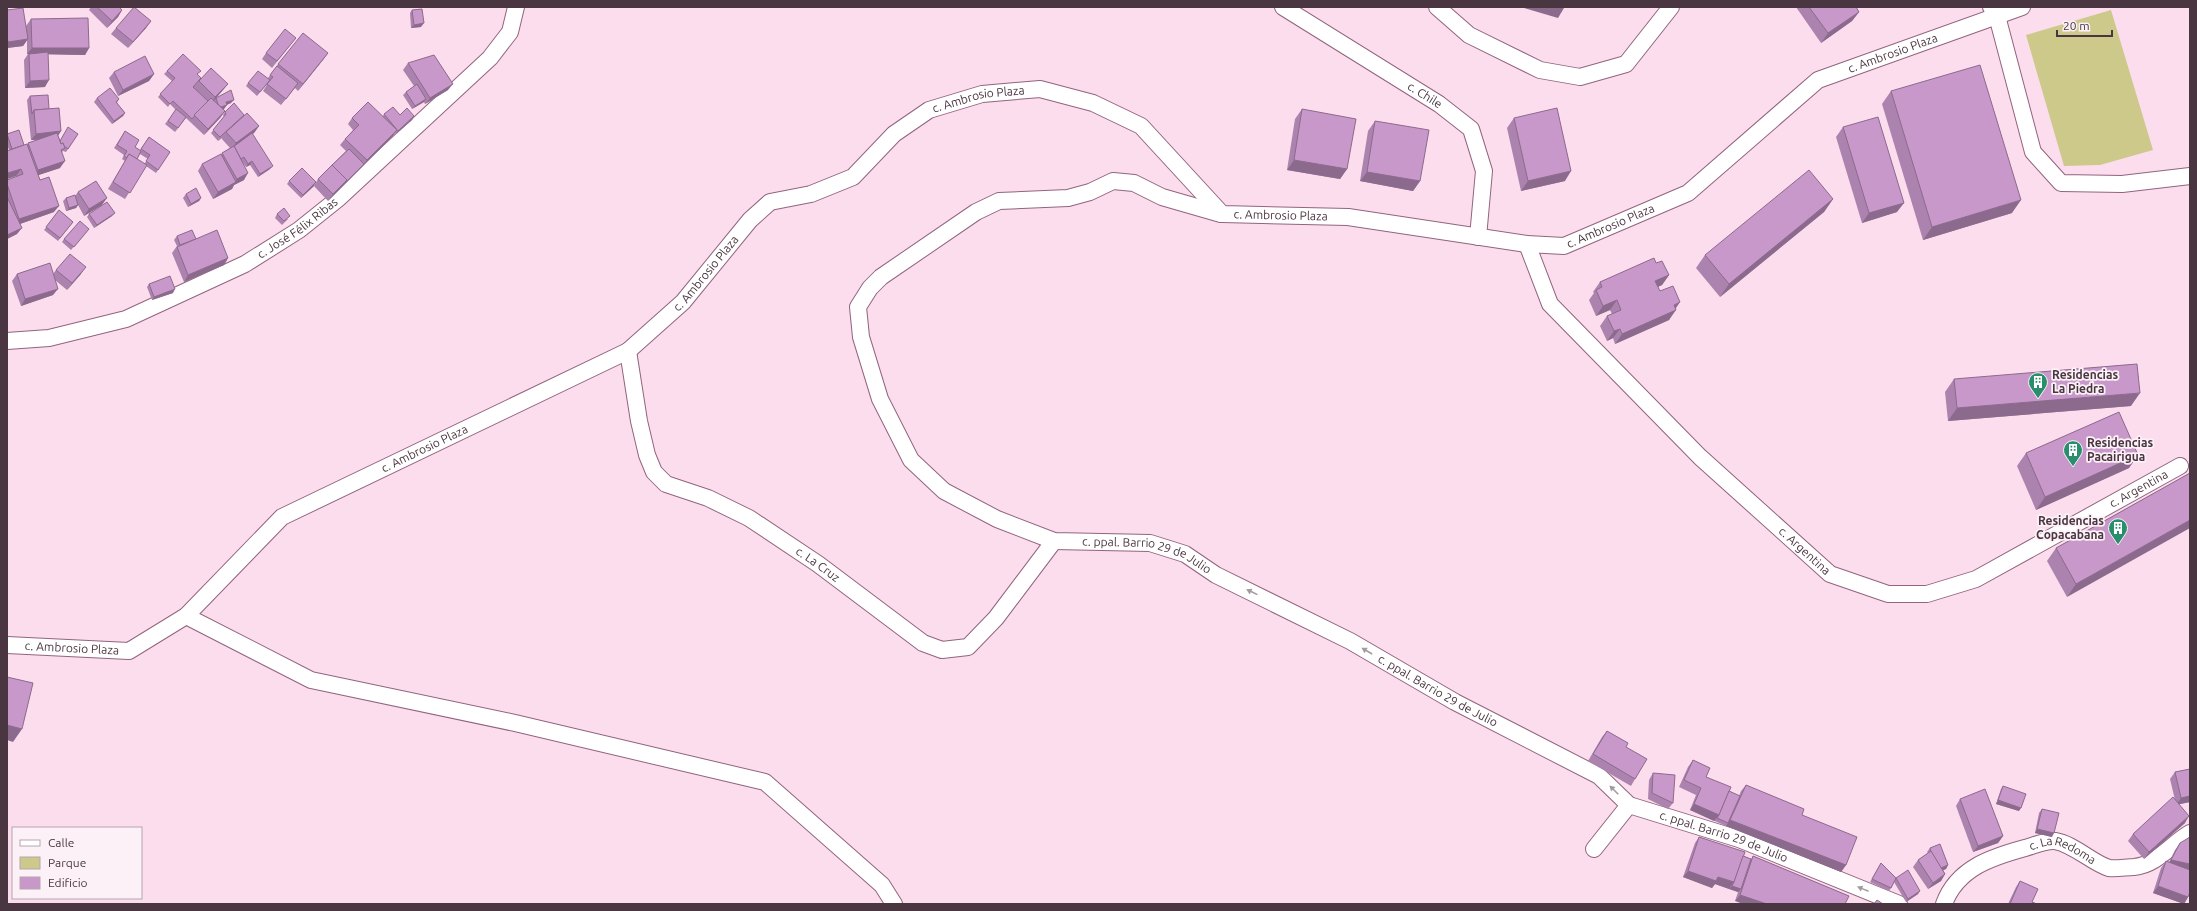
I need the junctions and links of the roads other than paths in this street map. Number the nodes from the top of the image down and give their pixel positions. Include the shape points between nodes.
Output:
1 (516, 7) edge
2 (1283, 7) edge
3 (1437, 7) edge
4 (1671, 7) edge
5 (2022, 7) edge
6 (1994, 11) edge
7 (2190, 176) edge
8 (1222, 214) junction
9 (1478, 236) junction
10 (1527, 244) junction
11 (7, 341) edge
12 (628, 351) junction
13 (2180, 466) dead end
14 (1054, 541) junction
15 (186, 616) junction
16 (7, 645) edge
17 (1629, 805) junction
18 (2190, 833) edge
19 (1594, 849) dead end
20 (894, 904) edge
21 (1899, 904) edge
22 (1944, 904) edge

1 - 11 street, c. José Félix Ribas via 510,32 490,58 339,198 299,230 245,264 126,319 49,338
2 - 9 street, c. Chile via 1439,104 1471,129 1484,171
3 - 4 street via 1469,35 1540,70 1580,77 1626,64
5 - 6 street, c. Ambrosio Plaza
6 - 7 street via 2033,152 2061,183 2122,184
6 - 10 street, c. Ambrosio Plaza via 1818,80 1688,193 1564,246
8 - 9 street, c. Ambrosio Plaza via 1348,217
8 - 12 street, c. Ambrosio Plaza via 1141,126 1093,103 1040,89 982,94 929,110 894,134 853,177 811,194 770,202 750,220 683,302
8 - 14 street, c. ppal. Barrio 29 de Julio via 1162,197 1134,183 1113,181 1090,192 1068,198 999,201 976,212 881,277 870,288 858,307 861,336 880,399 911,460 944,491 997,520
9 - 10 street, c. Ambrosio Plaza
10 - 13 street, c. Argentina via 1550,304 1700,457 1830,574 1888,594 1928,594 1976,579
12 - 14 street, c. La Cruz via 647,455 654,472 666,484 708,498 749,518 818,564 923,643 942,650 968,647 996,618
12 - 15 street, c. Ambrosio Plaza via 282,517
17 -> 14 street, c. ppal. Barrio 29 de Julio via 1599,776 1455,702 1350,641 1216,575 1185,554 1150,543
15 - 16 street, c. Ambrosio Plaza via 129,651
15 - 20 street via 311,680 515,723 765,782 882,885
17 - 19 street
21 -> 17 street, c. ppal. Barrio 29 de Julio via 1739,839
18 - 22 street, c. La Redoma via 2154,861 2136,867 2109,868 2079,851 2054,841 2027,847 1990,859 1967,873 1949,890

